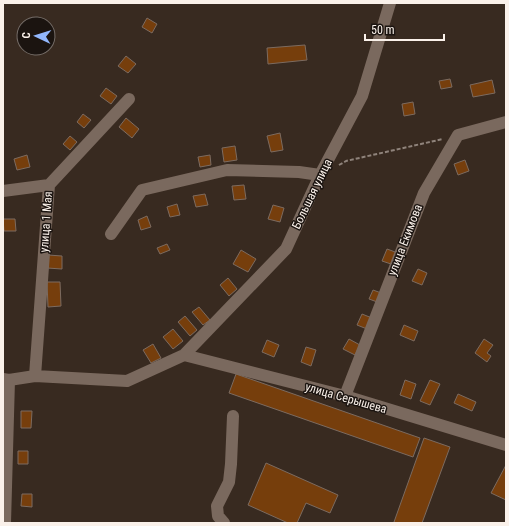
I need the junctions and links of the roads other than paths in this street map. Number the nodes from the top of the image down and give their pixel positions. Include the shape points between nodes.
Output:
1 (390, 3) edge
2 (129, 99) dead end
3 (506, 122) edge
4 (320, 175) junction
5 (49, 185) junction
6 (3, 191) edge
7 (111, 234) dead end
8 (184, 355) junction
9 (35, 376) junction
10 (6, 380) edge
11 (345, 396) junction
12 (233, 416) dead end
13 (506, 445) edge
14 (5, 523) edge
15 (224, 523) edge

1 - 4 street, Большая улица via 362,96
2 - 5 street, улица 1 Мая
3 - 11 street, улица Екимова via 458,135 424,193
4 - 7 street via 227,170 142,190
4 - 8 street, Большая улица via 286,249
5 - 6 street
5 - 9 street, улица 1 Мая
8 - 9 street via 127,381
8 - 11 street, улица Серышева
9 - 10 street
10 - 14 street
11 - 13 street, улица Серышева
12 - 15 street via 229,482 217,506 218,516

